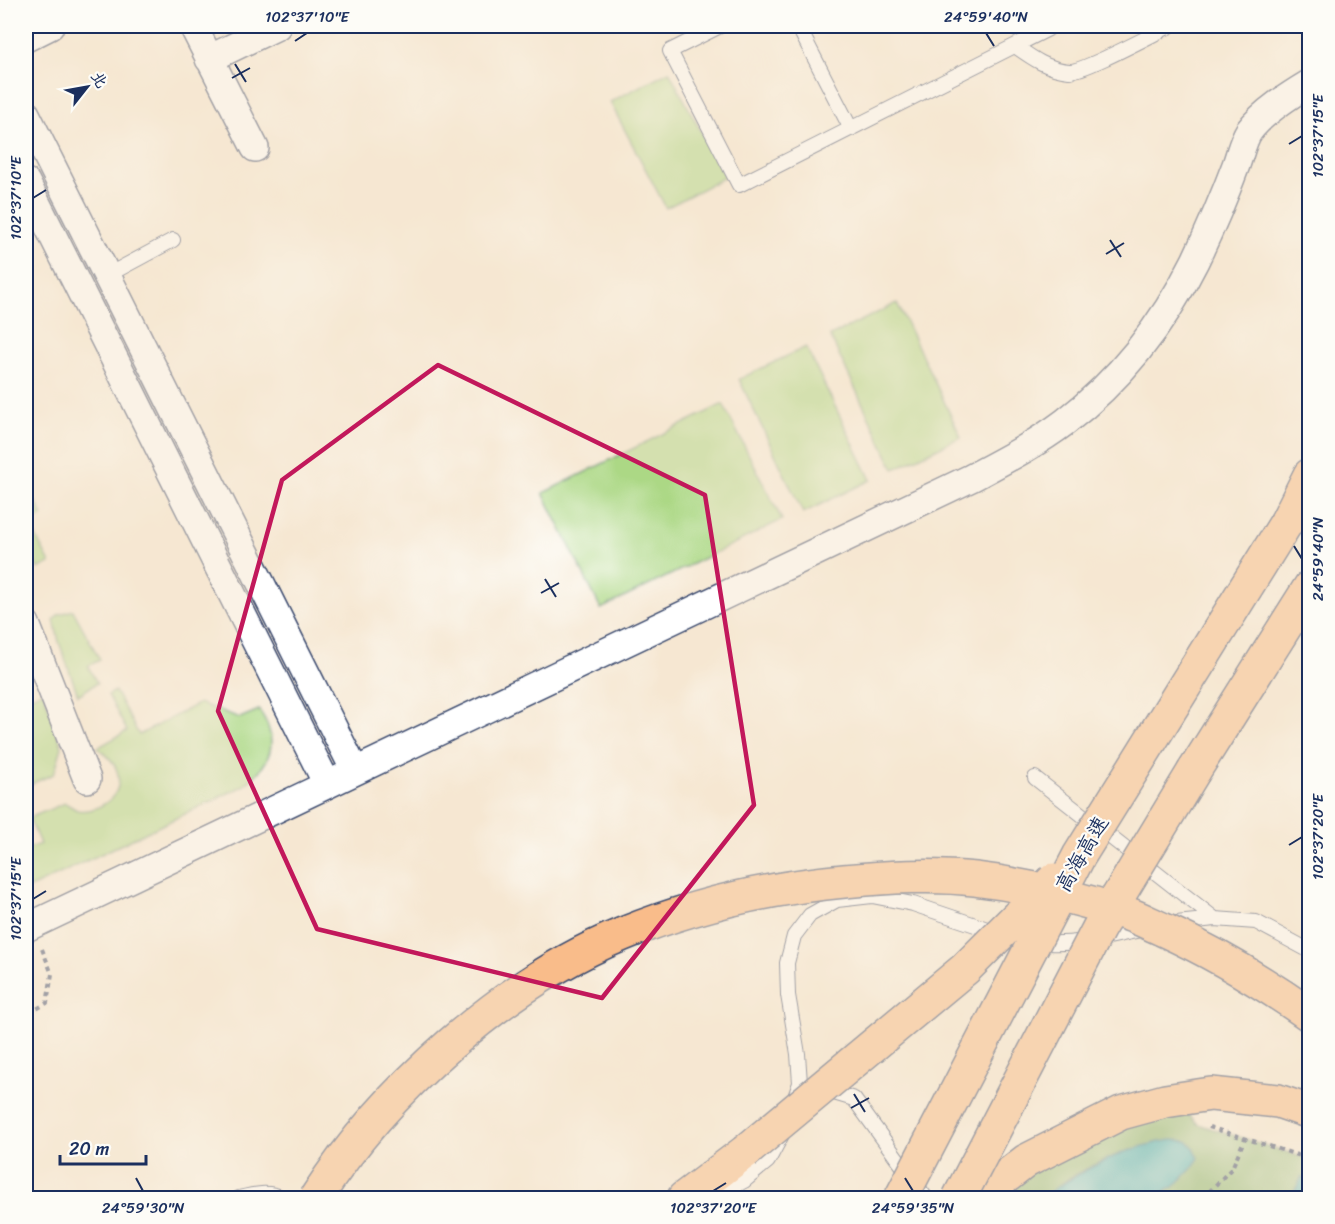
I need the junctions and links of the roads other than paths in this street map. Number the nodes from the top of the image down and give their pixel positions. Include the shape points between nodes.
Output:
1 (50, 26) edge
2 (193, 26) edge
3 (277, 26) edge
4 (720, 26) edge
5 (798, 26) edge
6 (1047, 26) edge
7 (1170, 26) edge
8 (26, 38) edge
9 (1015, 46) junction
10 (209, 58) junction
11 (1310, 83) edge
12 (27, 123) edge
13 (851, 129) junction
14 (255, 148) dead end
15 (26, 182) edge
16 (173, 240) dead end
17 (106, 276) junction
18 (1310, 475) edge
19 (1310, 494) edge
20 (1286, 523) junction
21 (1305, 595) edge
22 (26, 624) edge
23 (355, 771) junction
24 (87, 778) dead end
25 (1035, 778) dead end
26 (327, 784) junction
27 (1079, 856) junction
28 (1215, 919) junction
29 (28, 927) edge
30 (1310, 951) edge
31 (1310, 1016) edge
32 (800, 1083) junction
33 (1310, 1112) edge
34 (239, 1198) edge
35 (283, 1198) edge
36 (316, 1198) edge
37 (684, 1198) edge
38 (712, 1198) edge
39 (901, 1198) edge
40 (926, 1198) edge
41 (959, 1198) edge
42 (978, 1198) edge

1 - 8 street
2 - 10 street
3 - 10 street
4 - 13 lane via 670,51 739,185
5 - 13 lane
6 - 9 lane via 1048,29
7 - 9 lane via 1071,71 1044,66
9 - 13 lane
10 - 14 street
11 - 23 street via 1281,102 1249,131 1195,261 1168,310 1137,352 1064,423 971,477
12 - 17 street
15 - 26 street
16 - 17 lane
17 - 23 street
18 - 20 highway
19 - 20 highway
20 - 27 highway, 高海高速, bridge
21 - 41 highway, bridge via 1099,928
22 - 24 street
23 - 26 street
25 - 28 lane
26 - 29 street
27 - 37 highway, bridge via 965,969
27 - 39 highway, 高海高速, bridge
28 - 30 lane via 1256,922
28 - 32 lane via 1173,922 1093,941 1051,945 1018,940 913,903 872,896 837,900 810,915 794,936 787,963
31 - 36 highway, bridge via 1239,968 1179,937 1128,914 1078,900 976,879 932,876 771,890 695,909 621,934 513,996 476,1022 402,1090
32 - 38 lane via 783,1133 768,1161 744,1181
32 - 40 lane via 854,1099
33 - 42 highway via 1278,1101 1211,1094 1165,1101 1121,1113 1026,1161
34 - 35 lane via 255,1194

